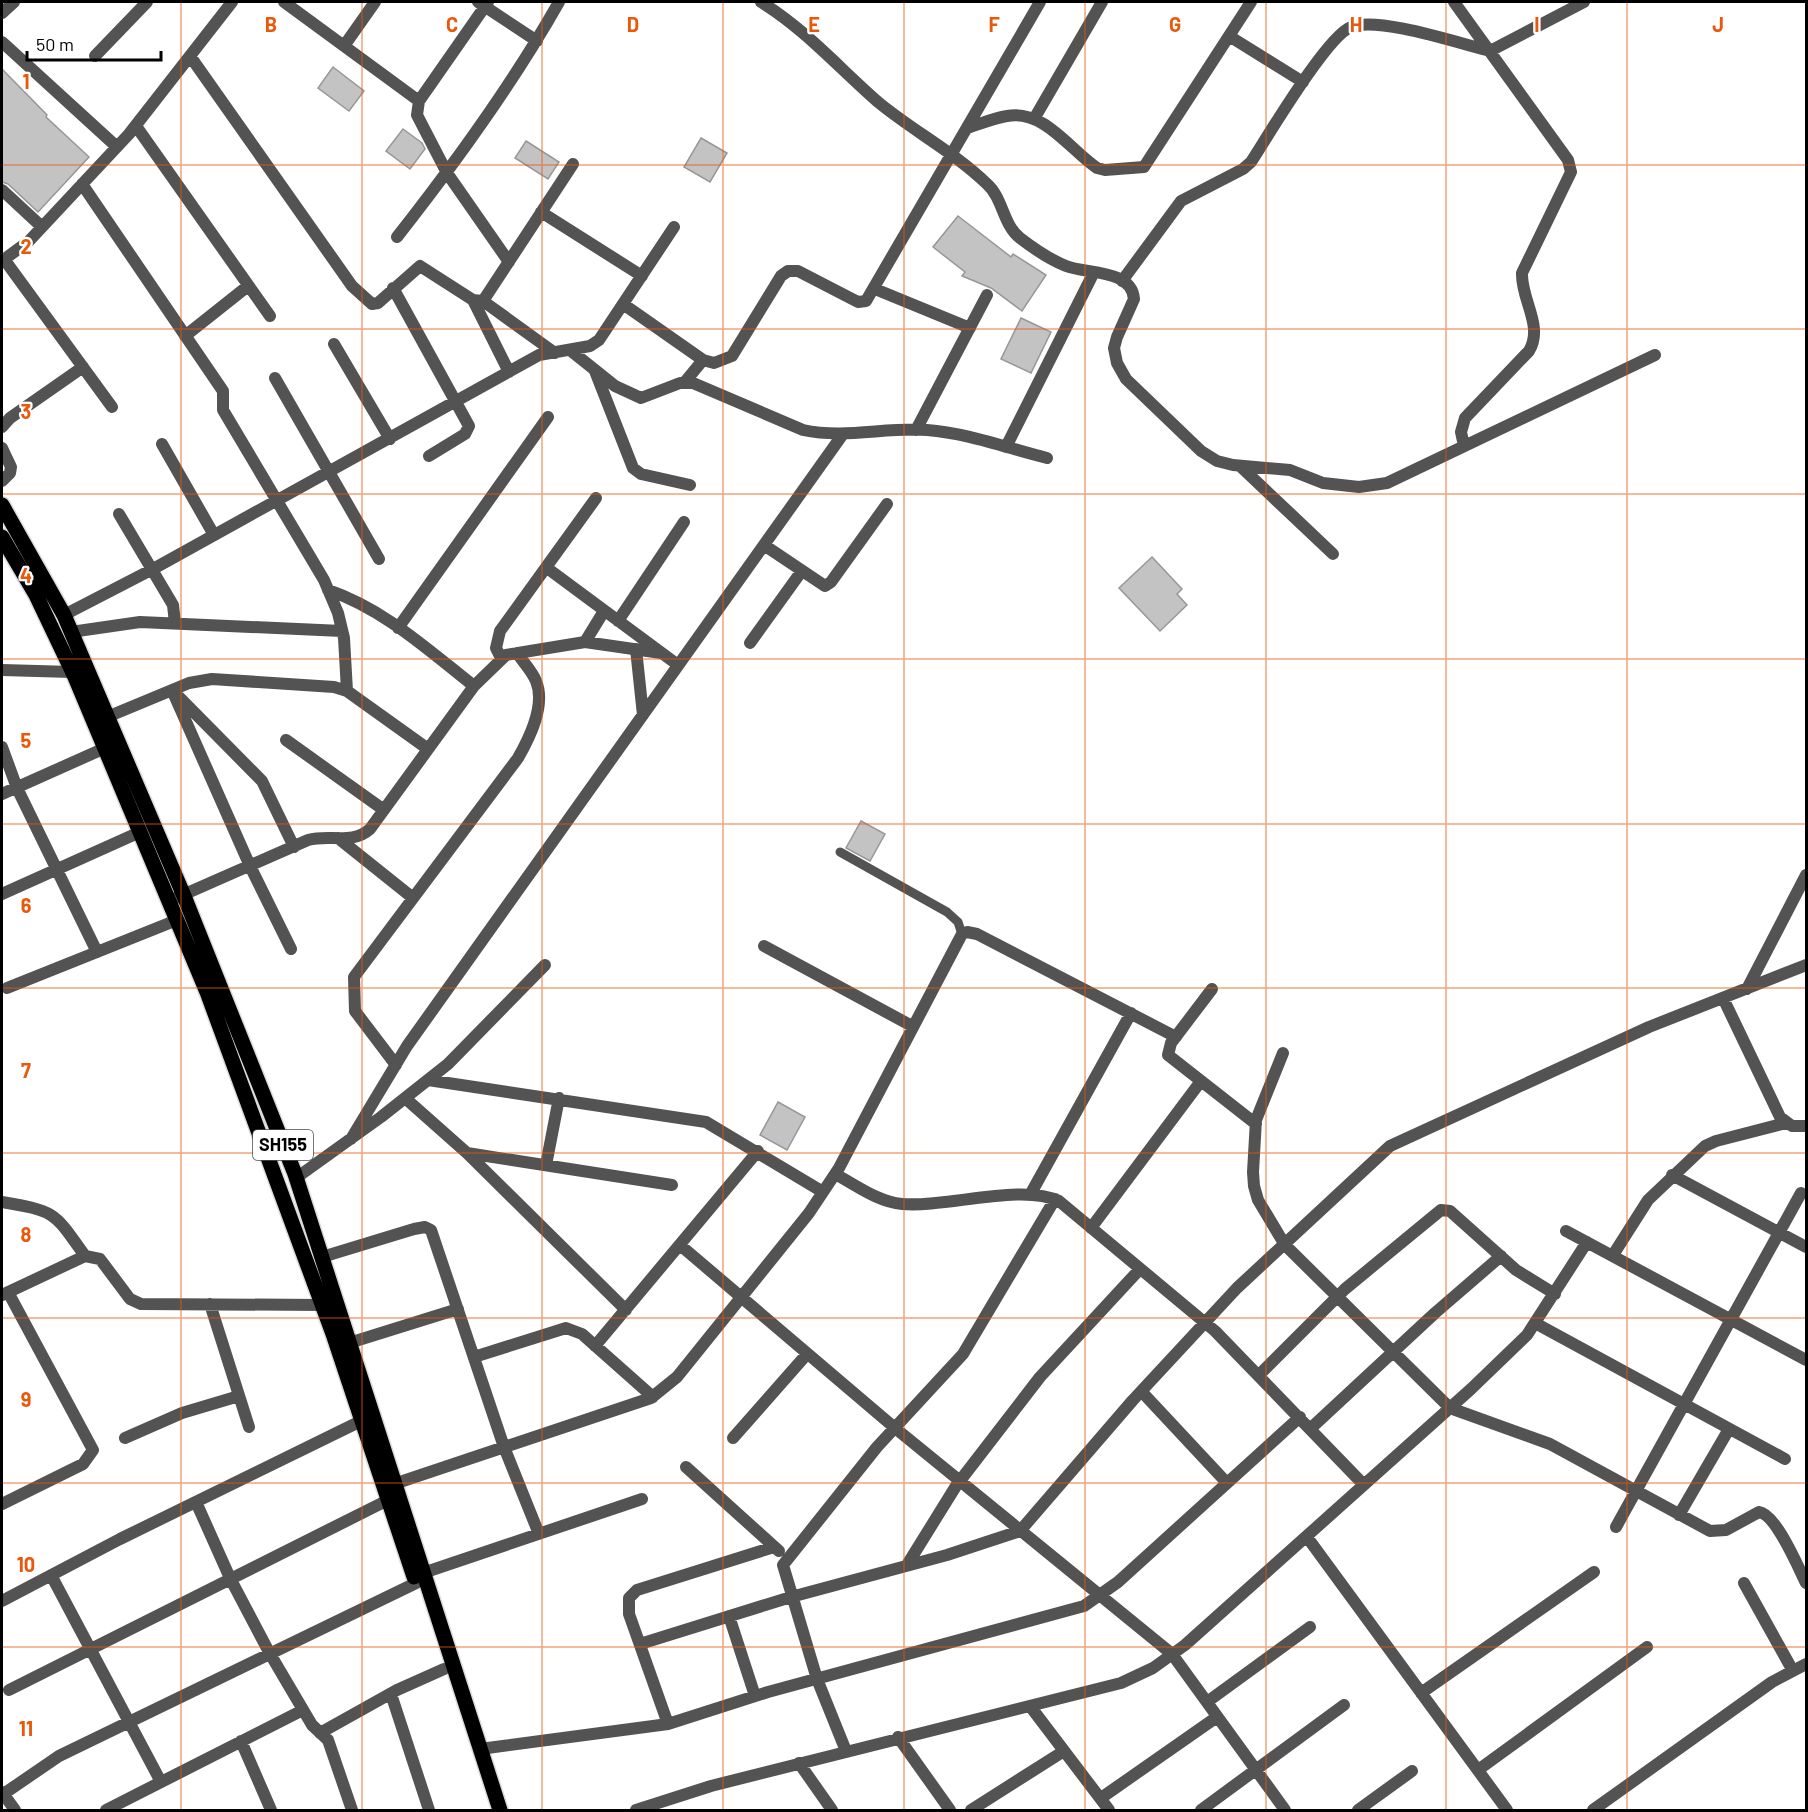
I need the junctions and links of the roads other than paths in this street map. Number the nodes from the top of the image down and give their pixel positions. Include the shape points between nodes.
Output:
1 (14, 2) edge
2 (147, 2) edge
3 (232, 2) edge
4 (284, 2) edge
5 (375, 2) edge
6 (559, 2) edge
7 (761, 2) edge
8 (1040, 2) edge
9 (1102, 2) edge
10 (1251, 2) edge
11 (1455, 2) edge
12 (1584, 2) edge
13 (483, 3) edge
14 (2, 13) edge
15 (1229, 36) junction
16 (2, 42) edge
17 (537, 42) junction
18 (344, 46) junction
19 (1491, 51) junction
20 (94, 56) dead end
21 (190, 56) junction
22 (1303, 82) junction
23 (419, 101) junction
24 (1034, 119) junction
25 (136, 126) junction
26 (967, 128) junction
27 (117, 147) junction
28 (952, 154) junction
29 (573, 164) dead end
30 (447, 173) junction
31 (82, 184) junction
32 (2, 190) edge
33 (541, 212) junction
34 (42, 227) junction
35 (674, 227) dead end
36 (397, 237) dead end
37 (3, 260) edge
38 (509, 262) junction
39 (1094, 272) junction
40 (642, 276) junction
41 (1122, 281) junction
42 (248, 286) junction
43 (393, 288) junction
44 (875, 289) junction
45 (987, 295) dead end
46 (478, 301) junction
47 (623, 304) junction
48 (270, 316) dead end
49 (969, 328) junction
50 (185, 336) junction
51 (334, 344) dead end
52 (570, 350) junction
53 (555, 353) junction
54 (1655, 355) dead end
55 (703, 360) junction
56 (83, 367) junction
57 (595, 369) junction
58 (509, 372) junction
59 (275, 378) dead end
60 (684, 383) junction
61 (457, 402) junction
62 (112, 407) dead end
63 (548, 417) dead end
64 (2, 427) edge
65 (916, 430) junction
66 (843, 434) junction
67 (390, 439) junction
68 (162, 444) dead end
69 (1464, 446) junction
70 (1006, 447) junction
71 (2, 448) edge
72 (429, 456) dead end
73 (1047, 458) dead end
74 (1240, 466) junction
75 (328, 474) junction
76 (2, 481) edge
77 (690, 486) dead end
78 (596, 498) dead end
79 (276, 502) junction
80 (887, 504) dead end
81 (2, 505) edge
82 (119, 514) dead end
83 (684, 522) dead end
84 (214, 535) junction
85 (2, 537) edge
86 (764, 545) junction
87 (1334, 554) dead end
88 (379, 559) dead end
89 (547, 568) junction
90 (153, 569) junction
91 (801, 572) junction
92 (328, 590) junction
93 (604, 611) junction
94 (63, 615) junction
95 (618, 621) junction
96 (175, 623) junction
97 (398, 628) junction
98 (342, 631) junction
99 (71, 632) junction
100 (585, 642) junction
101 (750, 643) dead end
102 (636, 649) junction
103 (517, 653) junction
104 (661, 653) junction
105 (501, 658) junction
106 (678, 665) junction
107 (2, 670) edge
108 (72, 672) junction
109 (474, 686) junction
110 (172, 690) junction
111 (347, 691) junction
112 (643, 715) junction
113 (107, 717) junction
114 (286, 740) dead end
115 (2, 747) edge
116 (105, 748) junction
117 (428, 749) junction
118 (17, 788) junction
119 (2, 794) edge
120 (384, 810) junction
121 (140, 832) junction
122 (338, 838) junction
123 (294, 846) junction
124 (840, 852) dead end
125 (250, 866) junction
126 (58, 869) junction
127 (1806, 875) edge
128 (2, 894) edge
129 (184, 896) junction
130 (413, 898) junction
131 (169, 901) junction
132 (177, 920) junction
133 (962, 934) junction
134 (765, 946) dead end
135 (291, 949) dead end
136 (97, 952) junction
137 (545, 965) dead end
138 (1806, 965) edge
139 (7, 988) dead end
140 (1212, 989) dead end
141 (1747, 989) junction
142 (1723, 998) junction
143 (1131, 1013) junction
144 (912, 1026) junction
145 (1176, 1037) junction
146 (1283, 1053) dead end
147 (396, 1065) junction
148 (428, 1080) junction
149 (1201, 1081) junction
150 (405, 1098) junction
151 (559, 1098) junction
152 (1786, 1123) junction
153 (1256, 1124) junction
154 (1806, 1126) edge
155 (351, 1139) junction
156 (758, 1151) junction
157 (467, 1153) junction
158 (546, 1165) junction
159 (835, 1174) junction
160 (1672, 1175) junction
161 (296, 1178) junction
162 (672, 1185) dead end
163 (823, 1192) junction
164 (1801, 1192) dead end
165 (1030, 1195) junction
166 (1055, 1200) junction
167 (2, 1202) edge
168 (1091, 1228) junction
169 (1566, 1231) dead end
170 (1779, 1232) junction
171 (1587, 1242) junction
172 (680, 1245) junction
173 (1285, 1245) junction
174 (1806, 1247) edge
175 (85, 1256) junction
176 (1501, 1256) junction
177 (1613, 1256) junction
178 (321, 1257) junction
179 (1140, 1269) junction
180 (4, 1293) edge
181 (1555, 1294) junction
182 (1337, 1297) junction
183 (741, 1298) junction
184 (210, 1304) junction
185 (322, 1305) junction
186 (458, 1310) junction
187 (626, 1310) junction
188 (1729, 1318) junction
189 (1205, 1323) junction
190 (1535, 1323) junction
191 (349, 1343) junction
192 (595, 1346) junction
193 (1393, 1352) junction
194 (807, 1354) junction
195 (474, 1357) junction
196 (1806, 1360) edge
197 (1259, 1375) junction
198 (1142, 1392) junction
199 (239, 1396) junction
200 (653, 1397) junction
201 (1683, 1404) junction
202 (1450, 1408) junction
203 (1300, 1417) junction
204 (363, 1420) junction
205 (249, 1426) dead end
206 (895, 1428) junction
207 (1310, 1429) junction
208 (1729, 1429) junction
209 (125, 1438) dead end
210 (733, 1438) dead end
211 (504, 1447) junction
212 (1785, 1459) dead end
213 (686, 1467) dead end
214 (960, 1480) junction
215 (1227, 1483) junction
216 (394, 1484) junction
217 (1364, 1485) junction
218 (1636, 1490) junction
219 (642, 1499) dead end
220 (388, 1500) junction
221 (196, 1502) junction
222 (2, 1504) edge
223 (1679, 1515) junction
224 (1616, 1527) dead end
225 (1020, 1531) junction
226 (538, 1534) junction
227 (1307, 1537) junction
228 (774, 1547) junction
229 (786, 1558) junction
230 (907, 1565) junction
231 (1594, 1572) dead end
232 (51, 1575) junction
233 (230, 1578) junction
234 (420, 1578) junction
235 (1744, 1583) dead end
236 (1806, 1583) edge
237 (1101, 1596) junction
238 (792, 1597) junction
239 (2, 1600) edge
240 (729, 1616) junction
241 (1310, 1627) dead end
242 (640, 1644) junction
243 (1647, 1647) dead end
244 (92, 1648) junction
245 (269, 1652) junction
246 (1172, 1654) junction
247 (1806, 1664) edge
248 (444, 1669) junction
249 (1793, 1671) junction
250 (818, 1679) junction
251 (9, 1690) dead end
252 (1421, 1693) junction
253 (391, 1694) junction
254 (754, 1696) junction
255 (1207, 1702) junction
256 (1344, 1705) dead end
257 (1030, 1706) junction
258 (303, 1710) junction
259 (1217, 1717) junction
260 (129, 1722) junction
261 (668, 1724) junction
262 (320, 1733) junction
263 (898, 1737) junction
264 (241, 1741) junction
265 (480, 1749) junction
266 (846, 1751) junction
267 (1065, 1751) junction
268 (799, 1763) junction
269 (1256, 1770) junction
270 (1478, 1770) junction
271 (1412, 1771) dead end
272 (161, 1782) junction
273 (487, 1788) junction
274 (2, 1794) edge
275 (1101, 1798) junction
276 (988, 1800) junction
277 (1209, 1808) edge
278 (15, 1810) edge
279 (106, 1810) edge
280 (271, 1810) edge
281 (352, 1810) edge
282 (429, 1810) edge
283 (490, 1810) edge
284 (500, 1810) edge
285 (636, 1810) edge
286 (832, 1810) edge
287 (950, 1810) edge
288 (971, 1810) edge
289 (996, 1810) edge
290 (1109, 1810) edge
291 (1285, 1810) edge
292 (1358, 1810) edge
293 (1507, 1810) edge
294 (1593, 1810) edge

1 - 14 street
2 - 20 street
3 - 21 street
4 - 18 street
5 - 18 street
6 - 17 street
7 - 28 street via 800,28 879,102
8 - 26 street
9 - 24 street
10 - 15 street
11 - 19 street
12 - 19 street
13 - 17 street
13 - 23 street
15 - 22 street
15 - 24 street via 1144,166 1097,168
16 - 27 street
17 - 30 street
18 - 23 street
19 - 22 street via 1389,26 1352,26
19 - 69 street via 1568,160 1572,172 1522,273 1535,341 1465,418 1461,432
21 - 25 street
21 - 43 street via 352,286 372,304
22 - 41 street via 1251,162 1181,201
23 - 30 street via 417,116
24 - 26 street via 1008,116
25 - 27 street
25 - 42 street
26 - 28 street
27 - 31 street
28 - 39 street via 989,185 1018,237 1063,265
28 - 44 street
29 - 33 street
30 - 36 street
30 - 38 street
31 - 34 street
31 - 50 street
32 - 34 street
33 - 38 street
33 - 40 street
34 - 37 street
35 - 40 street
37 - 56 street
38 - 46 street
39 - 41 street
39 - 70 street
40 - 47 street
41 - 74 street via 1134,293 1114,348 1126,379 1201,451 1217,461
42 - 48 street
42 - 50 street
43 - 46 street via 420,266
43 - 61 street
44 - 49 street
44 - 55 street via 866,301 858,302 798,271 789,271 781,276 732,356 714,363
45 - 49 street
46 - 53 street
46 - 58 street
47 - 52 street via 599,340
47 - 55 street
49 - 65 street
50 - 79 street via 223,391 223,410
51 - 67 street
52 - 53 street
52 - 57 street
53 - 58 street via 539,356
54 - 69 street
55 - 60 street
56 - 62 street
56 - 64 street via 9,418
57 - 60 street via 615,386 641,398
57 - 77 street via 633,468 641,474
58 - 61 street
59 - 75 street
60 - 66 street via 721,394 803,430
61 - 67 street
61 - 72 street via 468,430
63 - 97 street
65 - 66 street
65 - 70 street via 953,433
66 - 86 street
67 - 75 street
68 - 84 street
69 - 74 street via 1387,483 1359,487 1323,483 1290,470
70 - 73 street
71 - 76 street via 11,467
74 - 87 street
75 - 79 street
75 - 88 street
78 - 89 street
79 - 84 street
79 - 92 street
80 - 91 street via 831,582 825,586 818,584
81 - 94 main road, SH155
82 - 90 street
83 - 95 street
84 - 90 street
85 - 108 main road, SH155 via 36,595
86 - 91 street
86 - 106 street
89 - 93 street
89 - 105 street via 500,631 496,648
90 - 94 street
90 - 96 street via 173,605
91 - 101 street
92 - 97 street via 361,603
92 - 98 street
93 - 95 street
93 - 100 street
94 - 99 main road, SH155
95 - 104 street
96 - 98 street
96 - 99 street via 140,622
97 - 109 street
98 - 111 street
99 - 113 main road, SH155
100 - 102 street
100 - 103 street
102 - 104 street
102 - 112 street
103 - 105 street
103 - 130 street via 538,686 535,725 529,740
104 - 106 street
105 - 109 street
106 - 112 street
107 - 108 street
108 - 116 main road, SH155
109 - 117 street
110 - 111 street via 212,679
110 - 113 street
110 - 123 street via 262,781
110 - 125 street
111 - 117 street
112 - 147 street
113 - 129 main road, SH155
114 - 120 street
115 - 118 street
116 - 118 street
116 - 121 main road, SH155
117 - 120 street
118 - 119 street
118 - 126 street
120 - 122 street via 362,836
121 - 126 street
121 - 131 main road, SH155
122 - 123 street via 318,837
122 - 130 street
123 - 125 street
124 - 133 lane via 947,912 958,922
125 - 129 street
125 - 135 street
126 - 128 street
126 - 136 street
127 - 141 street
129 - 131 street
129 - 161 main road, SH155
130 - 147 street via 354,977 355,1011
131 - 132 main road, SH155
132 - 136 street
132 - 185 main road, SH155
133 - 143 street via 977,934
133 - 144 street
134 - 144 street
136 - 139 street
137 - 148 street
138 - 141 street
140 - 145 street
141 - 142 street
142 - 152 street
142 - 173 street via 1649,1027 1390,1146
143 - 145 street
143 - 165 street
144 - 159 street
145 - 149 street via 1168,1054
146 - 153 street
147 - 155 street
148 - 150 street
148 - 151 street
149 - 153 street
149 - 168 street
150 - 155 street
150 - 157 street
151 - 156 street via 706,1122
151 - 158 street
152 - 154 street
152 - 160 street via 1705,1146
153 - 173 street via 1254,1186
155 - 161 street
156 - 163 street
156 - 172 street
157 - 158 street
157 - 187 street
158 - 162 street
159 - 163 street
159 - 165 street via 875,1196 904,1204
160 - 170 street
160 - 177 street via 1648,1200
161 - 178 main road, SH155
163 - 183 street
164 - 170 street
165 - 166 street
166 - 168 street
166 - 206 street via 963,1354
167 - 175 street via 49,1212
168 - 179 street
169 - 171 street
170 - 174 street
170 - 188 street
171 - 177 street
171 - 181 street
172 - 183 street
172 - 187 street
173 - 182 street
173 - 189 street
175 - 180 street
175 - 184 street via 100,1259 134,1303
176 - 181 street
176 - 182 street via 1450,1211 1441,1210
176 - 193 street
177 - 188 street
178 - 186 street via 425,1227 435,1236
178 - 191 main road, SH155
179 - 189 street
179 - 214 street via 1040,1377
180 - 222 street via 93,1450 83,1464
181 - 190 street
182 - 193 street
182 - 197 street
183 - 194 street
183 - 200 street via 677,1377
184 - 185 street
184 - 199 street
185 - 204 main road, SH155
186 - 191 street
186 - 195 street
187 - 192 street
188 - 196 street
188 - 201 street
189 - 197 street
189 - 198 street
190 - 201 street
190 - 202 street
191 - 216 main road, SH155
192 - 195 street via 582,1334 566,1328
192 - 200 street
193 - 202 street
193 - 207 street
194 - 206 street
194 - 210 street
195 - 211 street
197 - 203 street
198 - 215 street
198 - 225 street
199 - 205 street
199 - 209 street via 182,1413
200 - 211 street
201 - 208 street
201 - 218 street
202 - 217 street
202 - 218 street via 1550,1444
203 - 207 street
203 - 215 street
204 - 220 main road, SH155
204 - 221 street
206 - 214 street
206 - 229 street
207 - 217 street
208 - 212 street
208 - 223 street
211 - 216 street
211 - 226 street
213 - 228 street
214 - 225 street
214 - 230 street
215 - 237 street
216 - 234 main road, SH155
217 - 227 street
218 - 223 street
218 - 224 street
219 - 226 street
220 - 233 street
220 - 234 main road, SH155
221 - 232 street
221 - 233 street
223 - 236 street via 1716,1532 1765,1512 1775,1523
225 - 230 street
225 - 237 street
226 - 234 street
227 - 246 street
227 - 252 street
228 - 229 street
228 - 242 street via 637,1590 627,1605
229 - 238 street via 783,1571
230 - 238 street
231 - 252 street
232 - 239 street
232 - 244 street
233 - 244 street
233 - 245 street
234 - 245 street
234 - 248 main road, SH155
234 - 265 main road, SH155
235 - 249 street
237 - 246 street
237 - 250 street via 1062,1614
238 - 240 street
238 - 250 street
240 - 242 street
240 - 254 street
241 - 255 street
242 - 261 street
243 - 270 street
244 - 251 street
244 - 260 street
245 - 258 street
245 - 260 street
246 - 255 street
246 - 257 street via 1121,1683
247 - 249 street
248 - 253 street
248 - 273 main road, SH155
249 - 294 street via 1678,1747
250 - 254 street
250 - 266 street
252 - 270 street
253 - 262 street
253 - 282 street
254 - 261 street
255 - 259 street
256 - 269 street
257 - 263 street
257 - 267 street
258 - 262 street
258 - 264 street
259 - 269 street
259 - 275 street
260 - 272 street
260 - 274 street via 59,1756
261 - 265 street
262 - 281 street via 332,1748
263 - 266 street
263 - 287 street
264 - 272 street
264 - 280 street
265 - 273 main road, SH155
266 - 268 street
267 - 275 street
267 - 276 street
268 - 285 street
268 - 286 street
269 - 277 street
269 - 291 street
270 - 293 street
271 - 292 street
272 - 279 street
273 - 283 main road, SH155
273 - 284 main road, SH155
274 - 278 street
275 - 290 street
276 - 288 street
276 - 289 street

